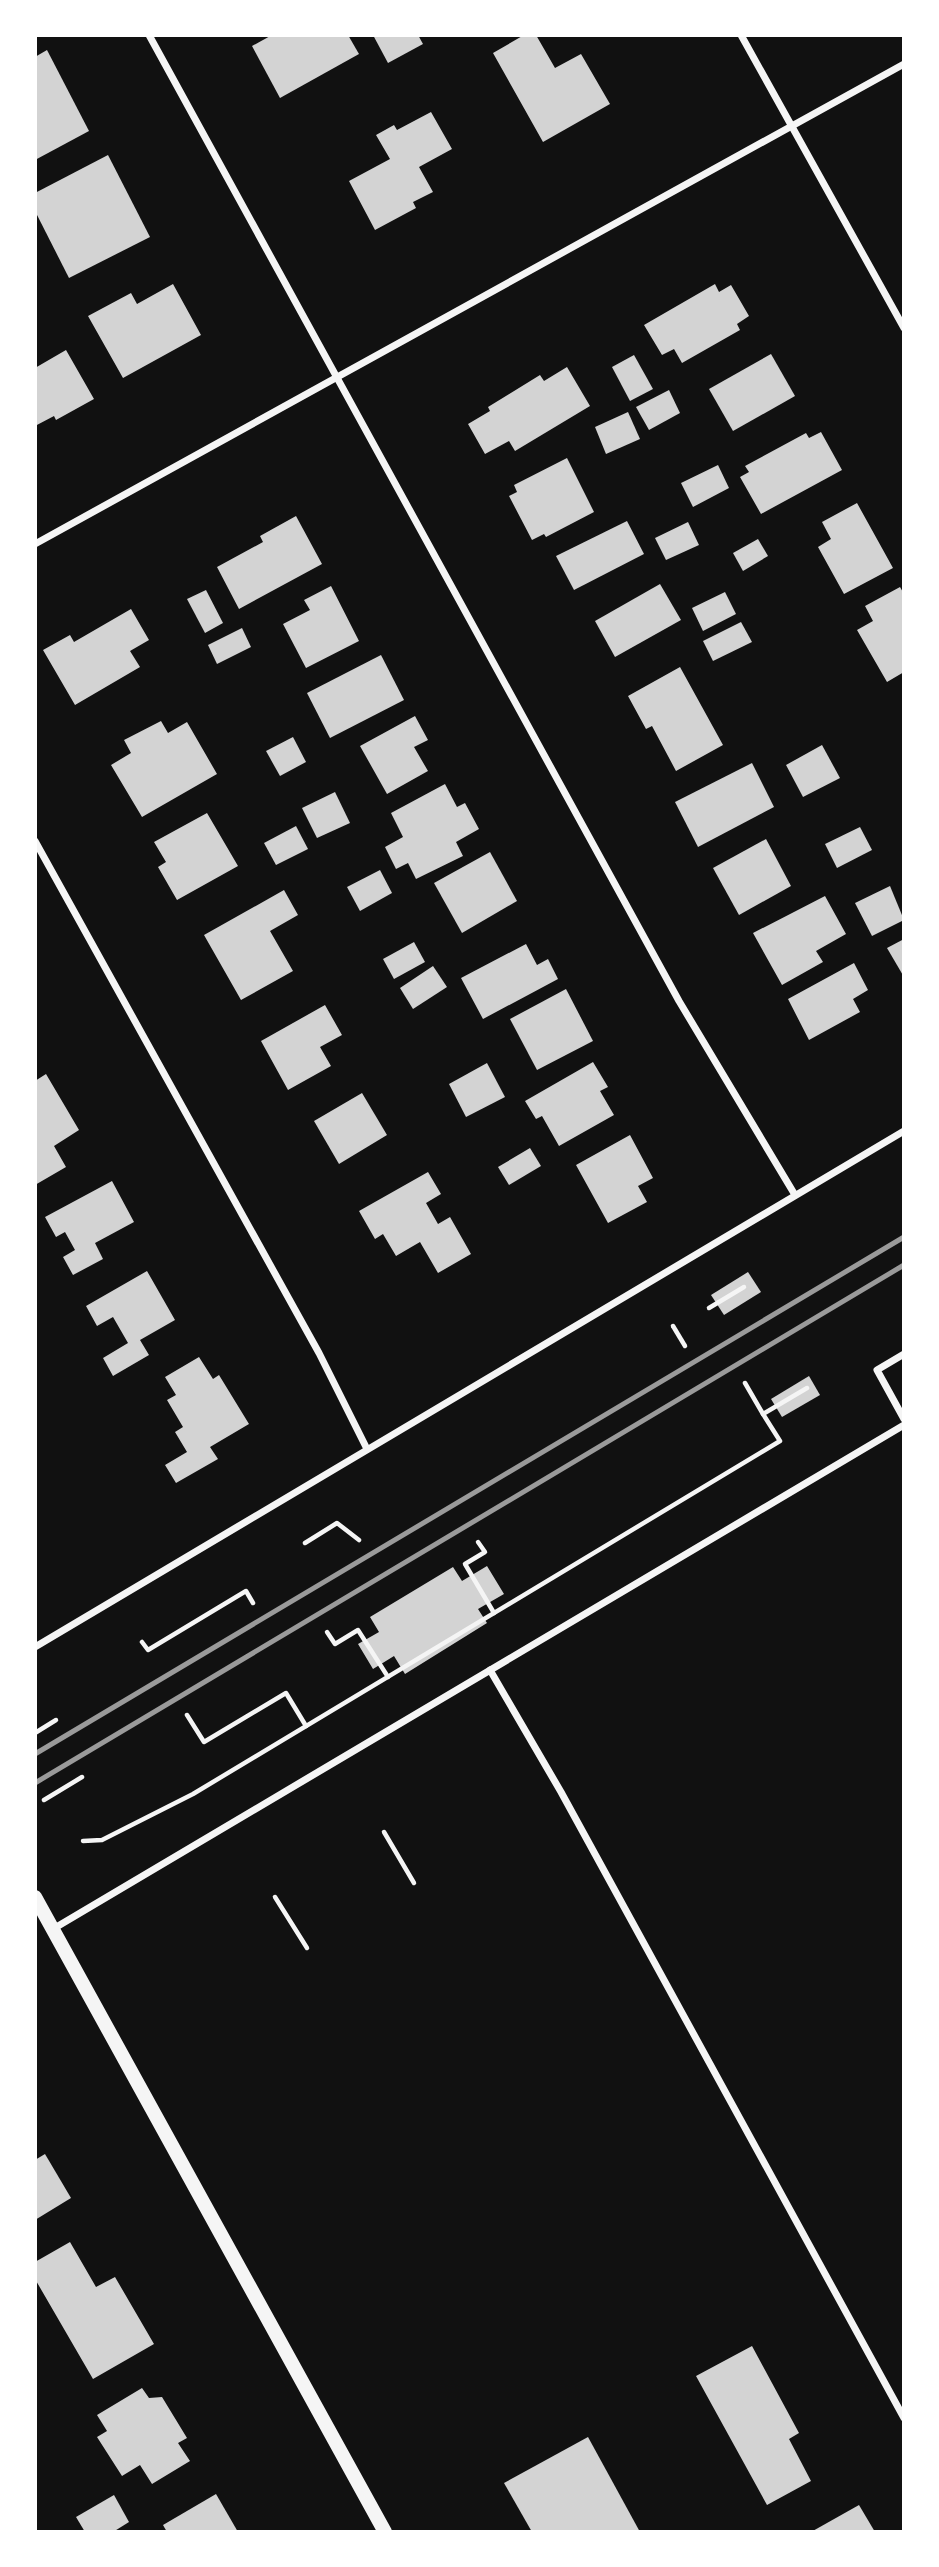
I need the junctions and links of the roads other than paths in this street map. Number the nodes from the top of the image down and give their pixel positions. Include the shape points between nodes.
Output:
1 (149, 35) edge
2 (741, 35) edge
3 (904, 64) edge
4 (792, 126) junction
5 (904, 328) edge
6 (337, 377) junction
7 (35, 544) edge
8 (35, 841) edge
9 (904, 1132) edge
10 (794, 1195) junction
11 (904, 1354) edge
12 (904, 1419) edge
13 (904, 1425) edge
14 (367, 1449) junction
15 (35, 1647) edge
16 (490, 1670) junction
17 (35, 1897) edge
18 (53, 1929) junction
19 (904, 2418) edge
20 (385, 2532) edge

1 - 6 street
2 - 4 street
3 - 4 street
4 - 5 street
4 - 6 street
6 - 7 street
6 - 10 street via 679,1001
8 - 14 street via 319,1353
9 - 10 street
10 - 14 street
11 - 12 street via 877,1370
13 - 16 street
14 - 15 street
16 - 18 street
16 - 19 street
17 - 18 main road
18 - 20 main road

